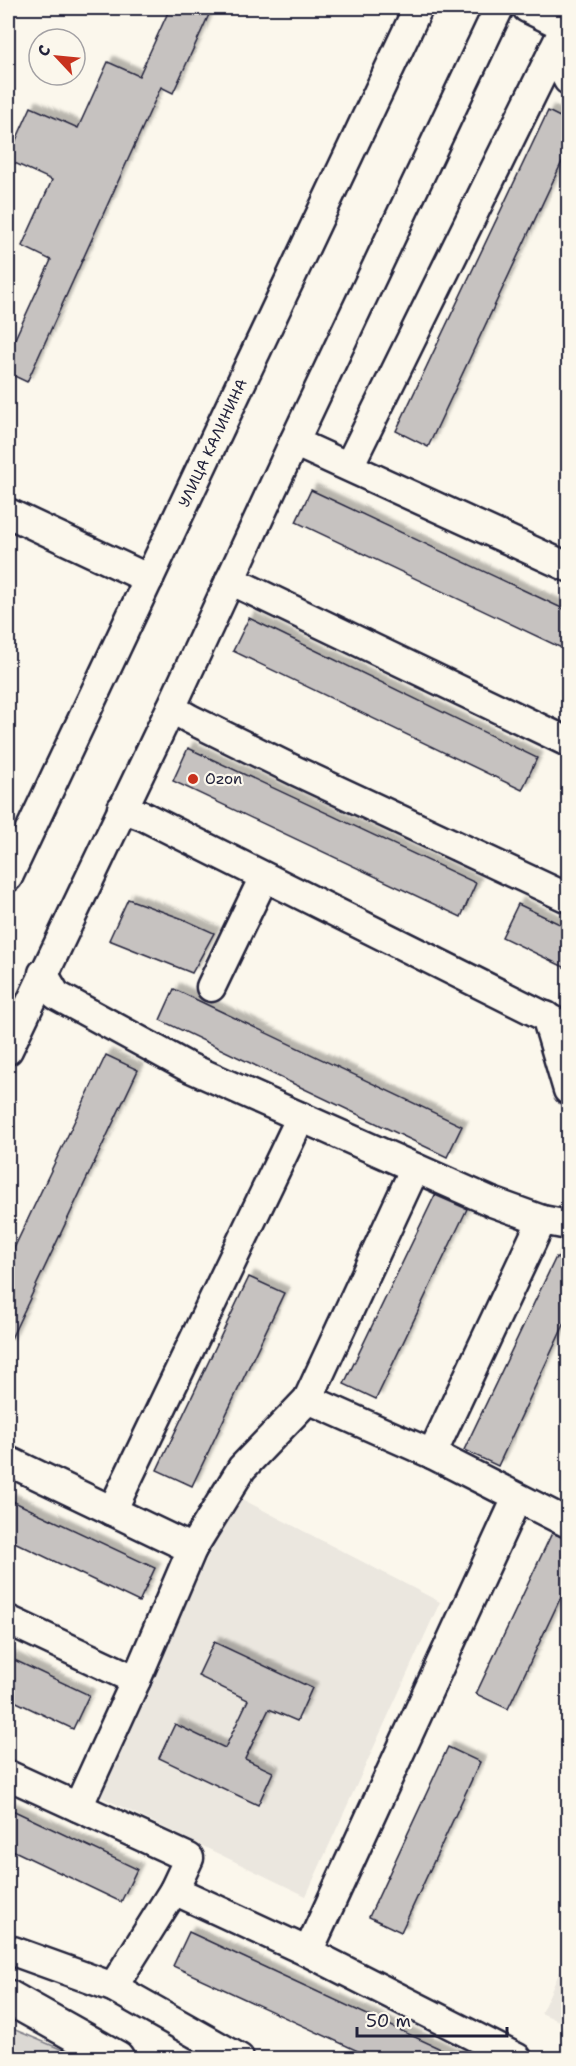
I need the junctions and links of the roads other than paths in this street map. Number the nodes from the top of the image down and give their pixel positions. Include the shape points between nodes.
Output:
1 (418, 8) edge
2 (499, 8) edge
3 (527, 8) edge
4 (562, 35) edge
5 (568, 81) edge
6 (294, 442) junction
7 (349, 466) junction
8 (8, 513) edge
9 (566, 560) edge
10 (149, 579) junction
11 (230, 580) junction
12 (171, 708) junction
13 (568, 742) edge
14 (122, 808) junction
15 (8, 877) edge
16 (264, 877) junction
17 (568, 898) edge
18 (43, 973) junction
19 (211, 987) dead end
20 (557, 1022) edge
21 (8, 1050) edge
22 (568, 1090) edge
23 (301, 1117) junction
24 (415, 1168) junction
25 (555, 1222) edge
26 (308, 1399) junction
27 (432, 1454) junction
28 (8, 1461) edge
29 (517, 1498) junction
30 (112, 1511) junction
31 (568, 1523) edge
32 (192, 1549) junction
33 (8, 1620) edge
34 (136, 1680) junction
35 (8, 1775) edge
36 (78, 1807) junction
37 (174, 1890) junction
38 (8, 1951) edge
39 (308, 1952) junction
40 (113, 1987) junction
41 (8, 1997) edge
42 (117, 2058) edge
43 (239, 2058) edge
44 (517, 2058) edge

1 - 10 street, УЛИЦА КАЛИНИНА
2 - 6 street
3 - 4 street
4 - 5 street
4 - 7 street
6 - 7 street
6 - 11 street
7 - 9 street
8 - 10 street
10 - 15 street, УЛИЦА КАЛИНИНА
11 - 12 street
11 - 13 street
12 - 14 street
12 - 17 street
14 - 16 street
14 - 18 street
16 - 19 street
16 - 20 street
18 - 21 street
18 - 23 street via 56,995 186,1066
20 - 22 street
23 - 24 street
23 - 30 street
24 - 25 street via 492,1202
24 - 26 street
25 - 27 street
26 - 27 street
26 - 32 street via 242,1467
27 - 29 street
28 - 30 street
29 - 31 street
29 - 39 street
30 - 32 street
32 - 34 street
33 - 34 street
34 - 36 street
35 - 36 street
36 - 37 street via 189,1858
37 - 39 street
37 - 40 street
38 - 40 street
39 - 44 street
40 - 43 street
41 - 42 main road

